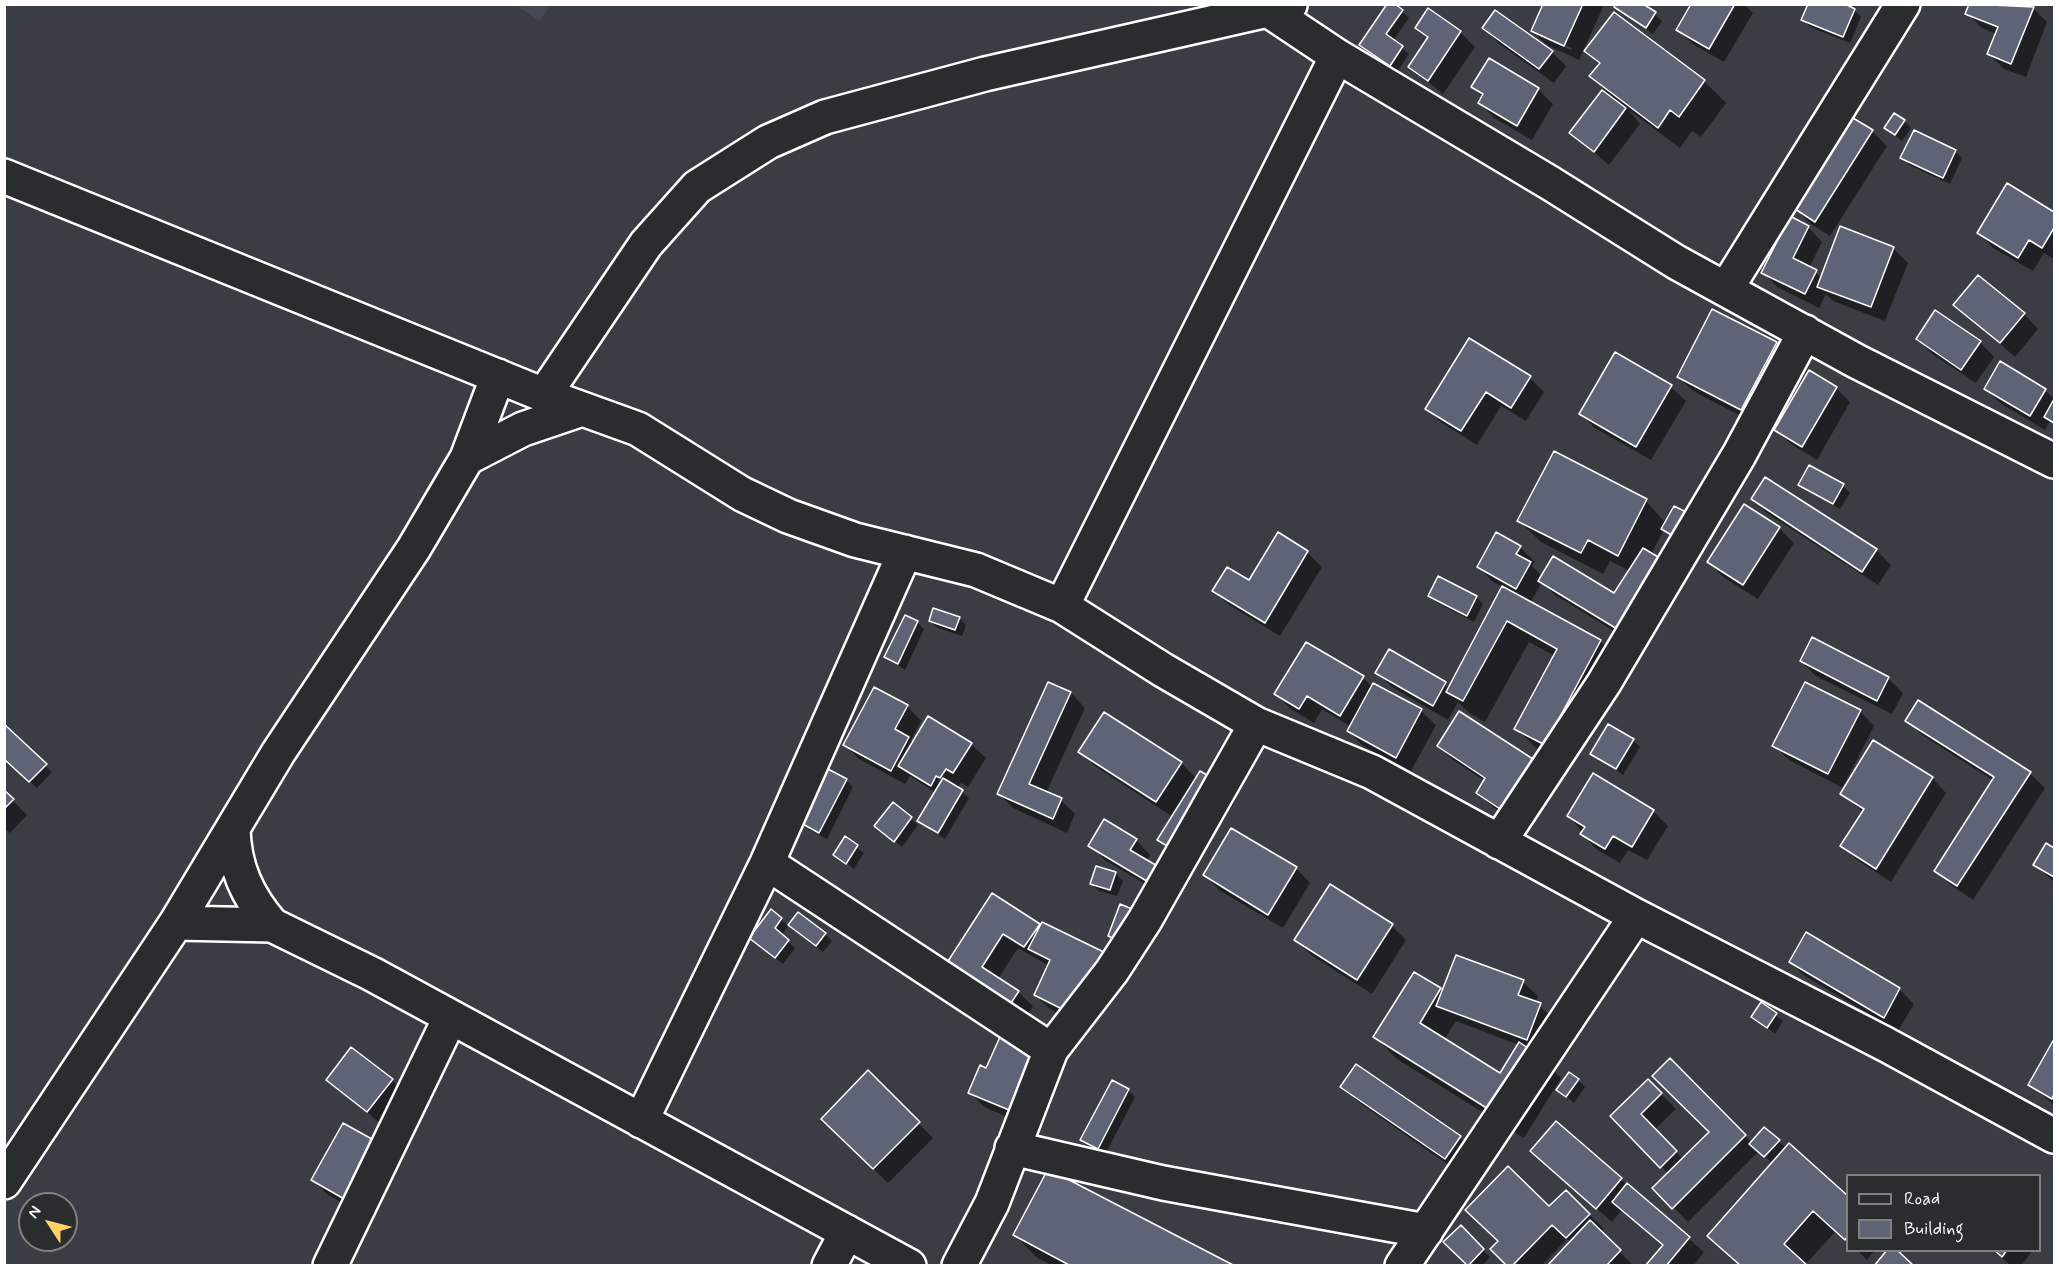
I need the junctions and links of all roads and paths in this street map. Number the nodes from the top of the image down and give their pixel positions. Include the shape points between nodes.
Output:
1 (1903, 4) edge
2 (1280, 7) edge
3 (1337, 56) junction
4 (4, 176) edge
5 (1726, 289) junction
6 (1805, 332) junction
7 (498, 376) junction
8 (544, 395) junction
9 (582, 409) junction
10 (467, 458) junction
11 (2055, 461) edge
12 (905, 552) junction
13 (1062, 606) junction
14 (1256, 724) junction
15 (233, 829) junction
16 (1499, 842) junction
17 (767, 863) junction
18 (1636, 916) junction
19 (176, 922) junction
20 (272, 925) junction
21 (450, 1018) junction
22 (1051, 1050) junction
23 (641, 1121) junction
24 (2055, 1136) edge
25 (1012, 1148) junction
26 (4, 1182) edge
27 (1426, 1231) junction
28 (847, 1232) junction
29 (330, 1266) edge
30 (829, 1266) edge
31 (909, 1266) edge
32 (959, 1266) edge
33 (1402, 1266) edge

1 - 5 street
2 - 3 street
2 - 8 street via 985,74 825,117 768,142 697,187 646,244
3 - 5 street
3 - 13 street
4 - 7 street
5 - 6 street
6 - 11 street
6 - 16 street via 1739,455 1604,683
7 - 8 street
7 - 10 street
8 - 9 street
9 - 10 street via 523,429
9 - 12 street via 638,429 742,494 788,516 855,540
10 - 15 street via 414,548 278,753
12 - 13 street via 976,570
12 - 17 street
13 - 14 street
14 - 16 street via 1372,772
14 - 22 street via 1145,920 1112,971
15 - 19 street
15 - 20 street via 234,855 241,877 255,905
16 - 18 street
17 - 22 street
17 - 23 street
18 - 24 street
18 - 27 street
19 - 20 street
19 - 26 street
20 - 21 street
21 - 23 street
21 - 29 street
22 - 25 street
23 - 28 street
25 - 27 street via 1163,1183
25 - 32 street via 992,1203
27 - 33 street
28 - 30 street
28 - 31 street

